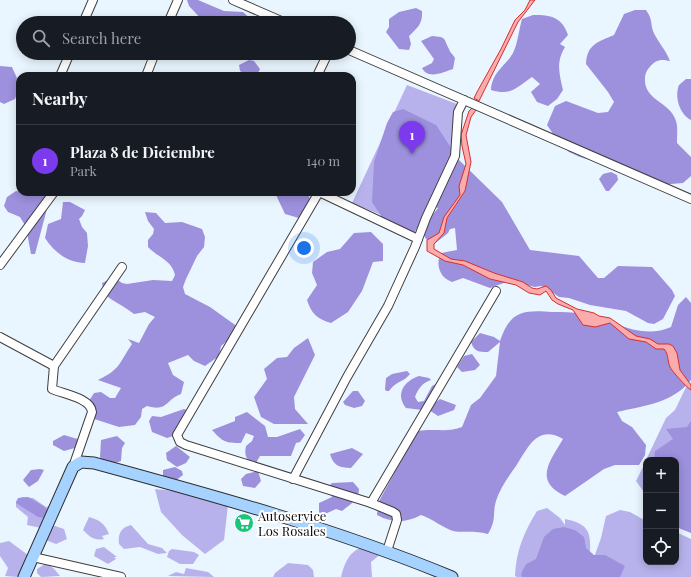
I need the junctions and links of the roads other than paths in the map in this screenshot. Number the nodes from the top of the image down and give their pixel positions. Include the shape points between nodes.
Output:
1 (93, 0) edge
2 (178, 0) edge
3 (233, 0) edge
4 (86, 16) edge
5 (171, 16) edge
6 (270, 16) edge
7 (356, 53) edge
8 (67, 60) edge
9 (152, 60) edge
10 (325, 60) edge
11 (62, 72) edge
12 (148, 72) edge
13 (319, 72) edge
14 (464, 100) junction
15 (51, 196) edge
16 (317, 196) edge
17 (327, 196) edge
18 (691, 199) edge
19 (418, 239) junction
20 (0, 264) edge
21 (122, 267) dead end
22 (496, 291) dead end
23 (0, 337) edge
24 (54, 366) junction
25 (74, 467) junction
26 (293, 479) junction
27 (371, 503) junction
28 (388, 551) junction
29 (33, 557) junction
30 (24, 577) edge
31 (121, 577) edge
32 (449, 577) edge

1 - 4 street
2 - 5 street
3 - 6 street
7 - 14 street
8 - 11 street
9 - 12 street
10 - 13 street
14 - 18 street
14 - 19 street via 458,112 455,156
15 - 20 street
16 - 26 street via 178,430 178,439 186,445
17 - 19 street
19 - 26 street via 388,306
21 - 24 street
22 - 27 street
23 - 24 street
24 - 25 street via 52,389 86,402 92,408
25 - 28 main road via 81,462 94,463 223,498
25 - 29 main road
26 - 27 street
27 - 28 street via 393,512 397,517
28 - 32 main road
29 - 30 main road
29 - 31 street

